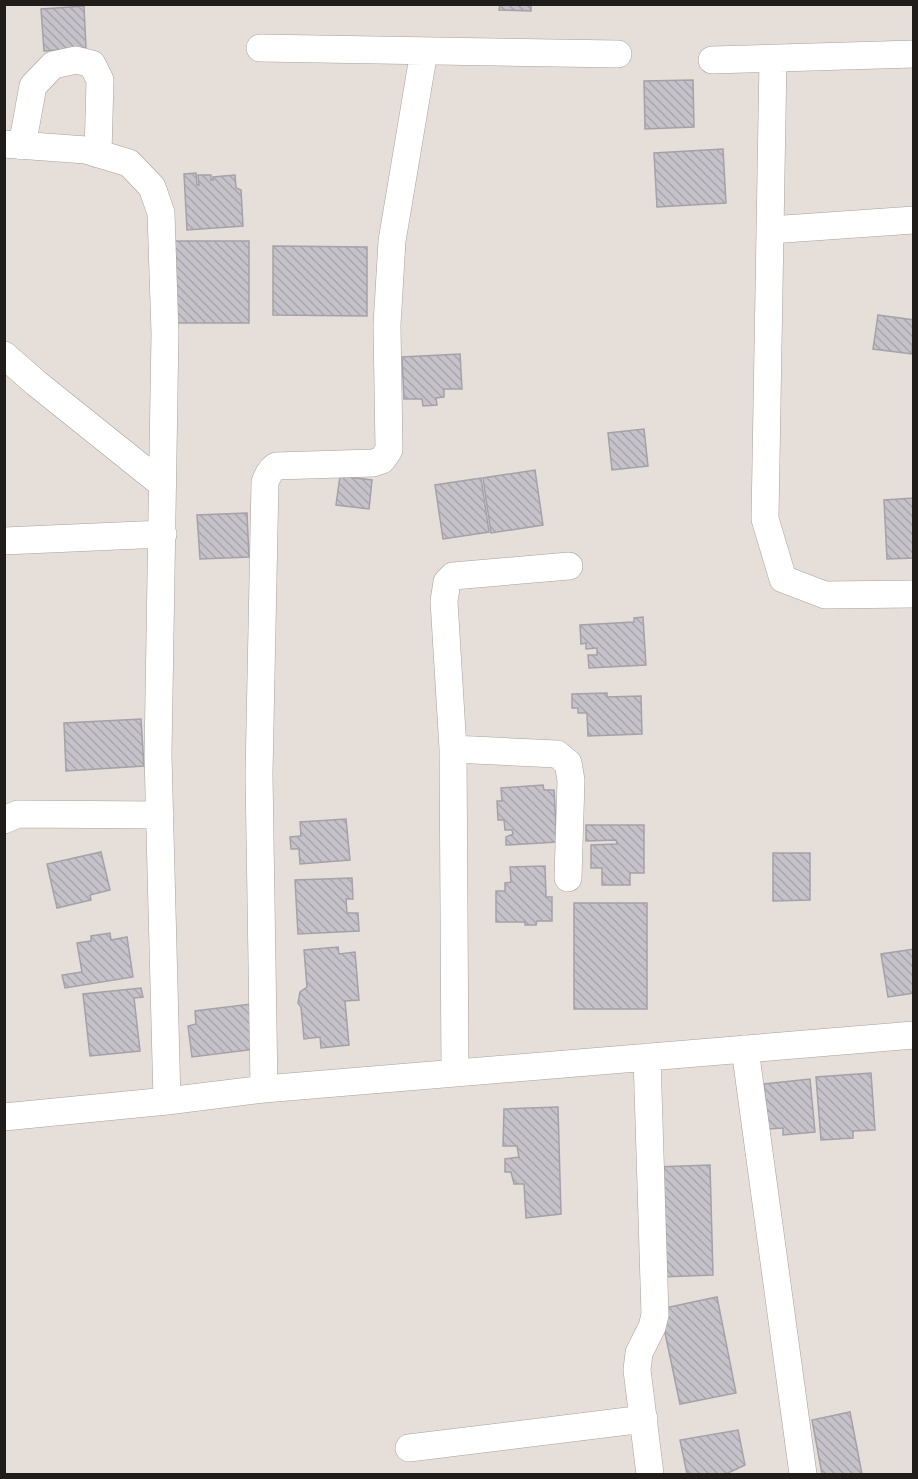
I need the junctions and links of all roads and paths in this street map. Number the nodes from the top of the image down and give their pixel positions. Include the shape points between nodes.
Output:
1 (260, 48) dead end
2 (424, 51) junction
3 (618, 54) dead end
4 (914, 54) edge
5 (773, 58) junction
6 (712, 60) dead end
7 (13, 145) edge
8 (98, 154) junction
9 (914, 220) edge
10 (770, 231) junction
11 (4, 355) edge
12 (162, 484) junction
13 (163, 534) junction
14 (4, 541) edge
15 (569, 566) dead end
16 (914, 594) edge
17 (453, 749) junction
18 (160, 815) junction
19 (4, 820) edge
20 (568, 878) dead end
21 (914, 1035) edge
22 (745, 1049) junction
23 (647, 1058) junction
24 (455, 1073) junction
25 (264, 1089) junction
26 (167, 1101) junction
27 (4, 1117) edge
28 (644, 1419) junction
29 (409, 1448) dead end
30 (650, 1474) edge
31 (803, 1474) edge

1 - 2 street
2 - 3 street
2 - 25 street via 392,241 387,325 389,450 382,460 373,463 276,466 265,482 259,774
4 - 5 street
5 - 6 street
5 - 10 street
7 - 8 street
7 - 8 street via 33,86 53,65 76,60 92,64 100,80
8 - 12 street via 129,163 152,187 161,213 165,333
9 - 10 street
10 - 16 street via 765,519 783,579 825,595
11 - 12 street
12 - 13 street
13 - 14 street
13 - 18 street
15 - 17 street via 453,576 447,582 444,601
17 - 20 street via 557,754 568,763 572,780
17 - 24 street
18 - 19 street via 18,814
18 - 26 street
21 - 22 street
22 - 23 street
22 - 31 street
23 - 24 street
23 - 28 street via 656,1315 639,1353 637,1370
24 - 25 street
25 - 26 street
26 - 27 street
28 - 29 street
28 - 30 street

